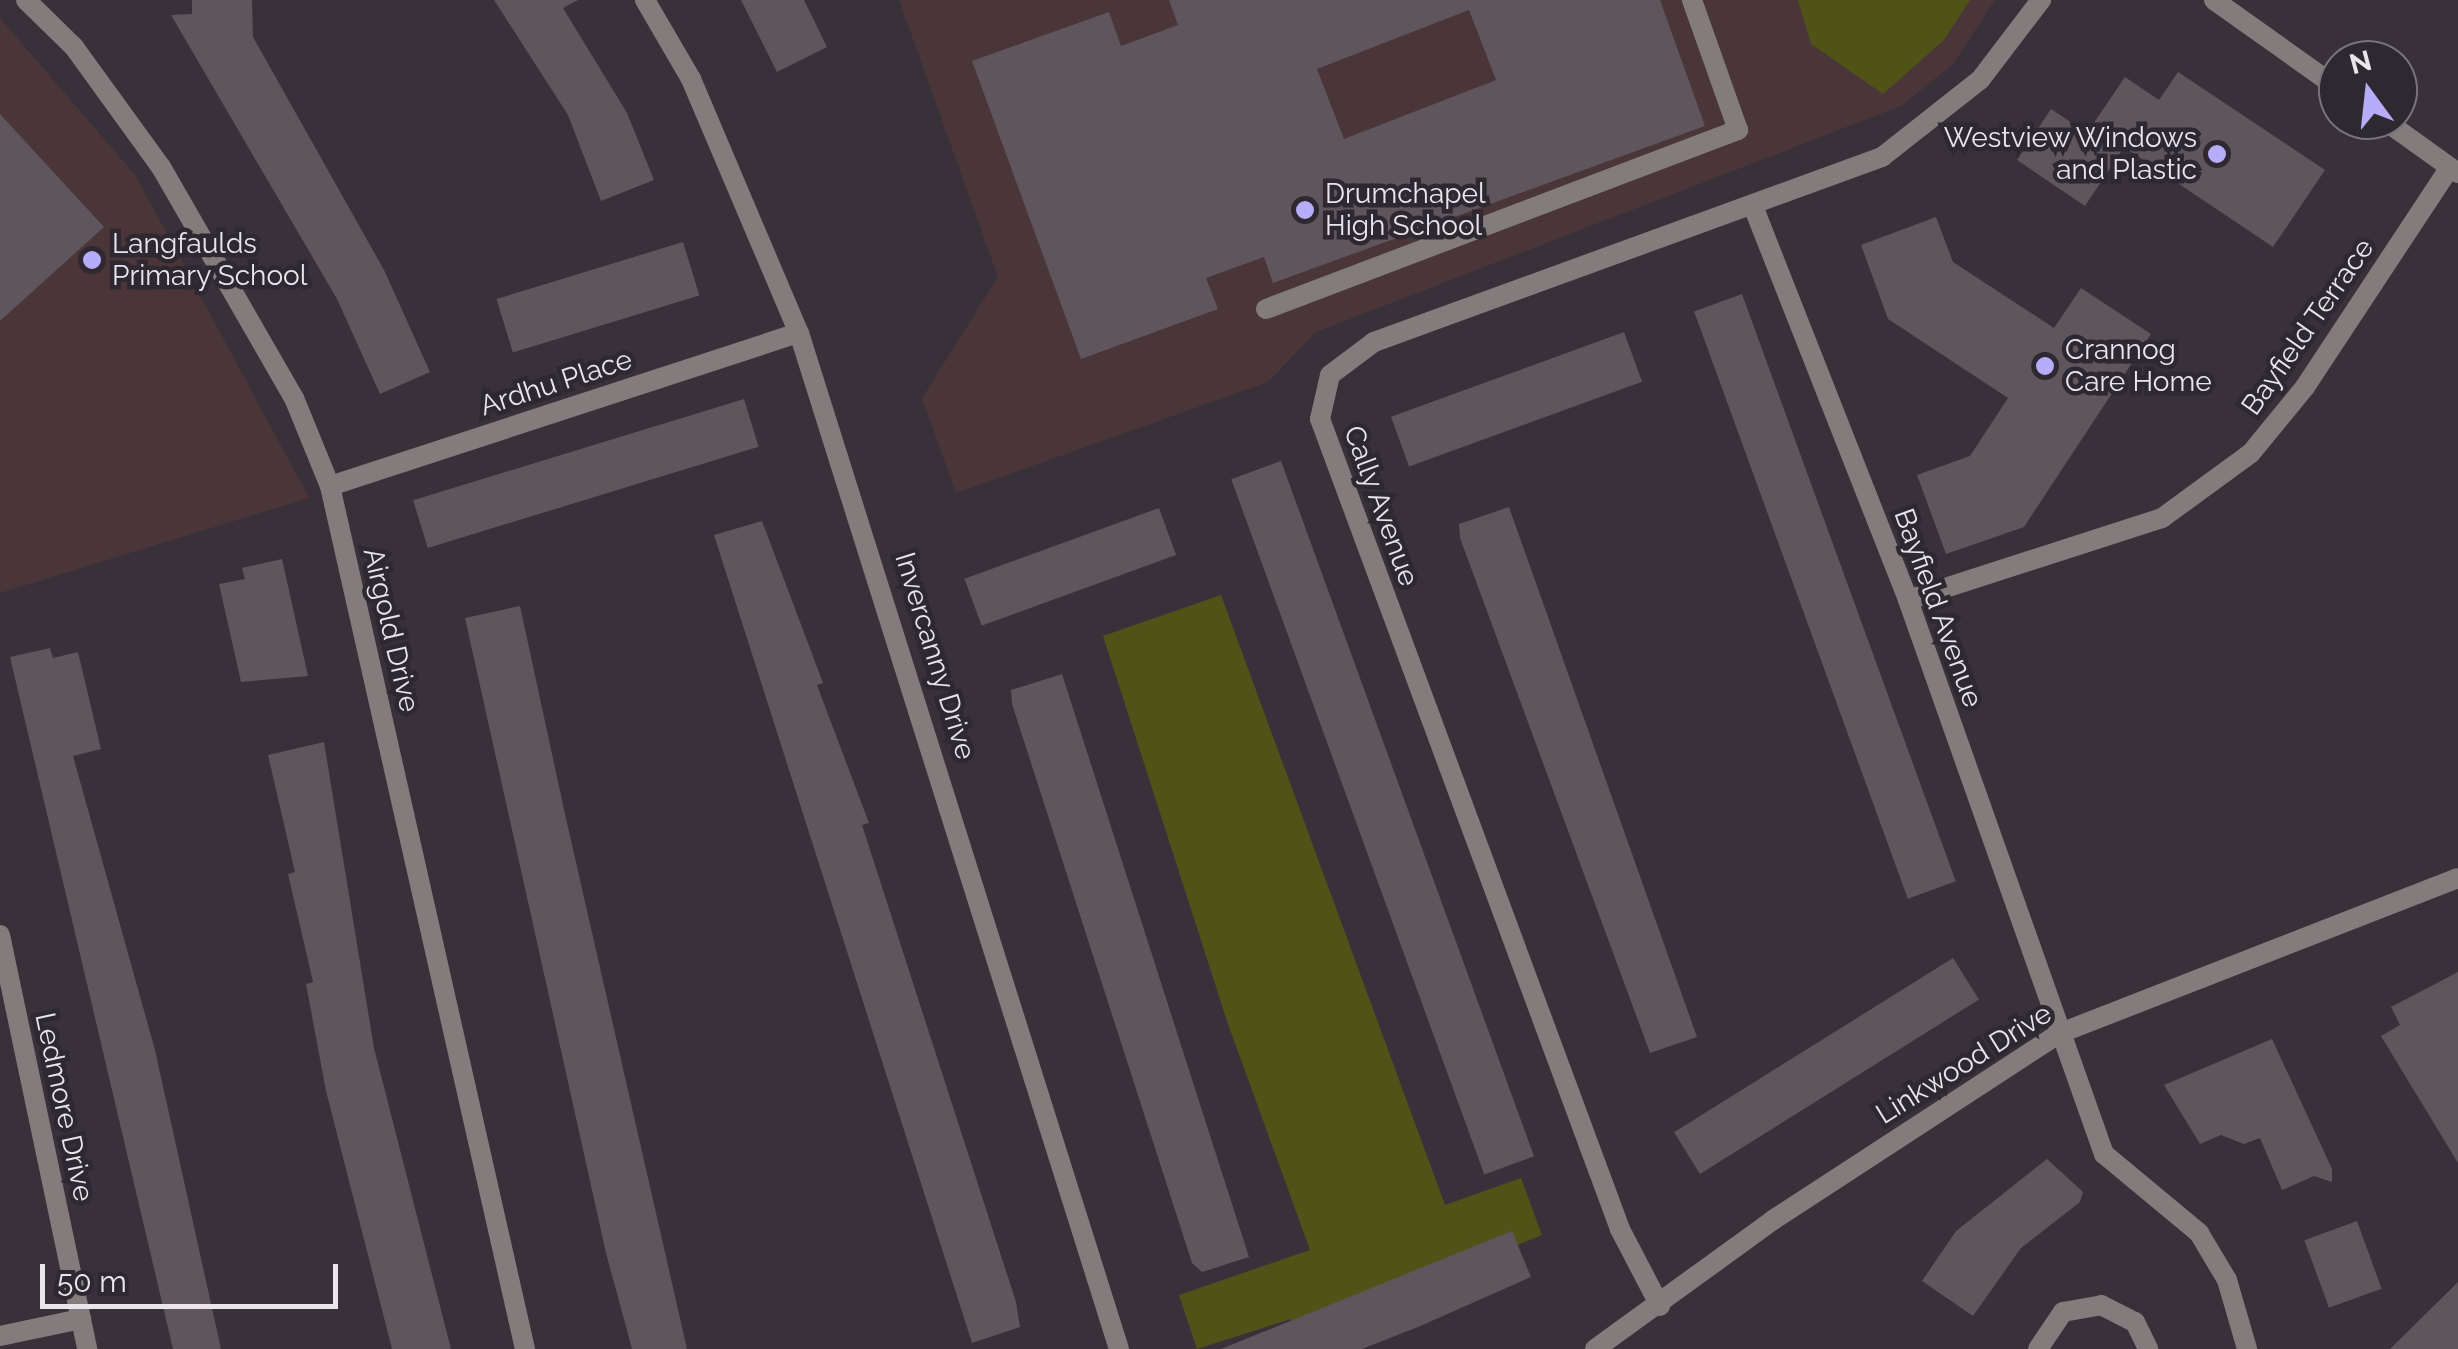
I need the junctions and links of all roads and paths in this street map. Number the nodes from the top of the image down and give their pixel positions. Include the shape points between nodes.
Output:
1 (26, 0) edge
2 (645, 0) edge
3 (1692, 0) edge
4 (2041, 0) edge
5 (2214, 0) edge
6 (2318, 74) edge
7 (2412, 140) edge
8 (2454, 170) edge
9 (1753, 206) junction
10 (1266, 309) dead end
11 (799, 333) junction
12 (330, 486) junction
13 (1908, 600) junction
14 (2458, 878) edge
15 (0, 935) edge
16 (2058, 1034) junction
17 (1660, 1306) junction
18 (81, 1319) junction
19 (0, 1336) edge
20 (87, 1349) edge
21 (525, 1349) edge
22 (1119, 1349) edge
23 (1595, 1349) edge
24 (2038, 1349) edge
25 (2148, 1349) edge
26 (2246, 1349) edge

1 - 12 street, Airgold Drive via 74,47 161,167 294,398
2 - 11 street, Invercanny Drive via 691,79
3 - 10 street via 1738,130
4 - 9 street, Cally Avenue via 1980,80 1882,157
5 - 6 street
7 - 8 street
8 - 13 street, Bayfield Terrace via 2251,454 2162,518
9 - 13 street, Bayfield Avenue
9 - 17 street, Cally Avenue via 1374,342 1330,375 1320,419 1620,1229
11 - 12 street, Ardhu Place
11 - 22 street, Invercanny Drive
12 - 21 street, Airgold Drive
13 - 16 street, Bayfield Avenue
14 - 16 street, Linkwood Drive
15 - 18 street, Ledmore Drive
16 - 17 street, Linkwood Drive via 1773,1220
16 - 26 street, Bayfield Avenue via 2104,1154 2199,1233 2227,1280
17 - 23 street, Linkwood Drive
18 - 19 street
18 - 20 street, Ledmore Drive
24 - 25 street via 2063,1312 2100,1305 2135,1322

